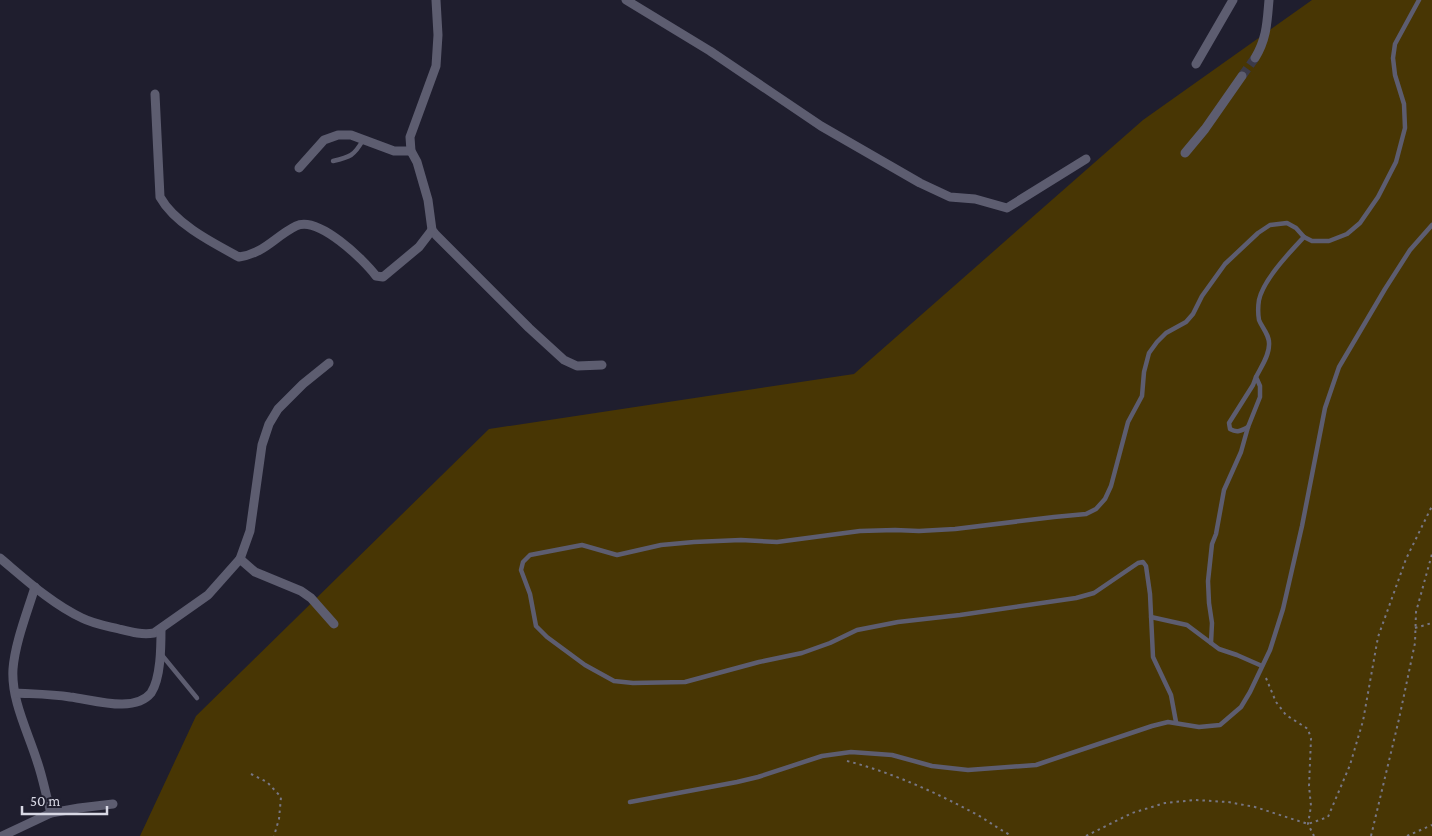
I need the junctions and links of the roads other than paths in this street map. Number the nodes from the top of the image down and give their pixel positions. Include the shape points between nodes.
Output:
1 (436, 0) edge
2 (626, 0) edge
3 (1232, 0) edge
4 (1269, 0) edge
5 (1419, 0) edge
6 (1255, 58) tunnel mouth
7 (1196, 64) dead end
8 (1242, 76) tunnel mouth
9 (155, 94) dead end
10 (363, 140) junction
11 (411, 151) junction
12 (1185, 153) dead end
13 (1086, 158) dead end
14 (333, 160) dead end
15 (299, 168) dead end
16 (1432, 225) edge
17 (432, 230) junction
18 (1304, 237) junction
19 (329, 363) dead end
20 (602, 365) dead end
21 (1256, 377) junction
22 (1248, 428) junction
23 (0, 558) edge
24 (240, 559) junction
25 (35, 587) junction
26 (1151, 618) junction
27 (334, 624) dead end
28 (161, 629) junction
29 (1211, 643) junction
30 (160, 653) junction
31 (1262, 666) junction
32 (16, 693) junction
33 (197, 698) dead end
34 (1176, 722) junction
35 (630, 802) dead end
36 (113, 804) dead end
37 (51, 813) junction
38 (2, 836) edge

1 - 11 street via 436,66 410,137
2 - 13 street via 710,51 821,126 920,184 950,197 975,199 1007,208
3 - 7 street
4 - 6 street via 1263,45
5 - 18 lane via 1395,44 1393,58 1404,104 1405,128 1396,162 1378,198 1360,223 1347,234 1329,241
8 - 12 street
9 - 17 street via 160,197 166,209 239,257 256,254 297,225 306,224 336,238 359,256 376,276 383,277 419,247
10 - 11 street via 394,150
10 - 14 lane via 355,154
10 - 15 street via 338,134 324,140
11 - 17 street via 428,200
16 - 31 lane via 1410,250 1339,367 1325,408 1283,609
17 - 20 street via 570,365
18 - 21 lane via 1274,274 1259,300 1259,320 1269,344
18 - 26 lane via 1287,223 1270,225 1258,233 1225,264 1186,322 1156,342 1149,353 1142,396 1128,422 1111,486 1105,499 1086,514 955,529 860,531 777,542 694,542 661,545 618,555 582,545 530,555 521,570 536,626 585,666 614,681 633,683 685,682 802,654 858,630 898,622 1076,598 1094,593 1143,562
19 - 24 street via 284,403 269,424 262,445 250,531
21 - 22 lane via 1260,397
21 - 22 lane via 1229,423 1234,431
22 - 29 lane via 1224,490 1212,544 1208,581
23 - 25 street
24 - 27 street via 255,572 302,591
24 - 28 street via 208,595
25 - 28 street via 80,618 97,624 145,634
25 - 32 street via 14,668
26 - 29 lane via 1187,625
26 - 34 lane via 1153,657 1172,695
28 - 30 street
29 - 31 lane
30 - 32 street via 151,692 128,704
30 - 33 lane
31 - 34 lane via 1241,707 1220,725 1199,727
32 - 37 street
34 - 35 lane via 1152,726 1036,765 968,770 932,766 892,755 851,752 822,756 758,778
36 - 37 street
37 - 38 street

